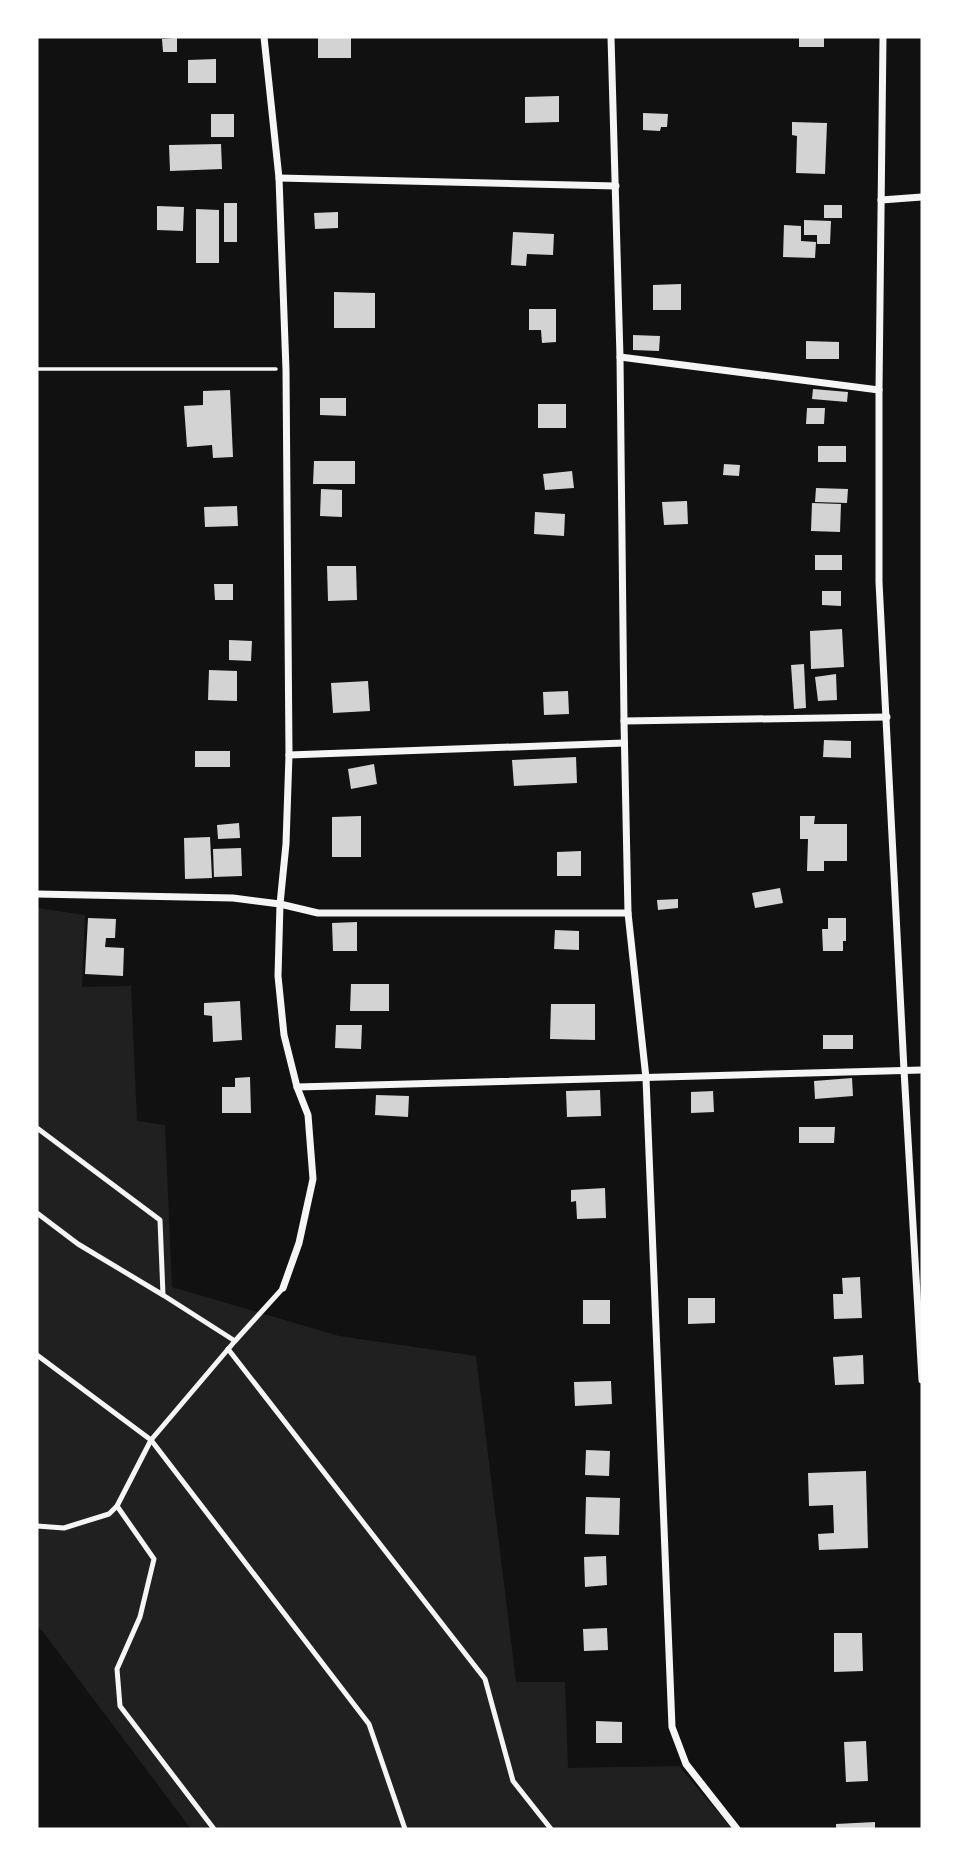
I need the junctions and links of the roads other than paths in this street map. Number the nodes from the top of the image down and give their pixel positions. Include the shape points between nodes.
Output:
1 (264, 37) edge
2 (611, 37) edge
3 (883, 37) edge
4 (279, 178) junction
5 (616, 186) junction
6 (922, 197) edge
7 (881, 200) junction
8 (620, 357) junction
9 (879, 390) junction
10 (887, 718) junction
11 (624, 721) junction
12 (624, 743) junction
13 (289, 755) junction
14 (37, 894) edge
15 (280, 904) junction
16 (628, 913) junction
17 (904, 1070) junction
18 (922, 1070) edge
19 (646, 1078) junction
20 (297, 1087) junction
21 (37, 1128) edge
22 (37, 1213) edge
23 (283, 1288) joint
24 (163, 1295) junction
25 (234, 1341) junction
26 (228, 1349) junction
27 (37, 1355) edge
28 (922, 1380) edge
29 (151, 1440) junction
30 (117, 1506) junction
31 (37, 1527) edge
32 (214, 1829) edge
33 (405, 1829) edge
34 (551, 1829) edge
35 (737, 1829) edge

1 - 4 street
2 - 5 street
3 - 7 street
4 - 5 street
4 - 13 street via 286,369
5 - 8 street
6 - 7 street
7 - 9 street
8 - 9 street
8 - 11 street
9 - 10 street via 879,582
10 - 11 street
10 - 17 street
11 - 12 street
12 - 13 street
12 - 16 street
13 - 15 street
14 - 15 street via 233,898
15 - 16 street via 318,913
15 - 20 street via 278,976 284,1035
16 - 19 street
17 - 18 street
17 - 19 street
17 - 28 street
19 - 20 street
19 - 35 street via 672,1727 686,1764
20 - 23 street via 308,1115 313,1179
21 - 24 lane via 160,1220
22 - 24 lane via 78,1244
23 - 25 lane
24 - 25 lane
25 - 26 lane
26 - 29 lane
26 - 34 lane via 485,1679 513,1781
27 - 29 lane
29 - 30 lane
29 - 33 lane via 369,1724
30 - 31 lane via 109,1514 64,1528
30 - 32 lane via 154,1559 141,1617 117,1669 120,1706

